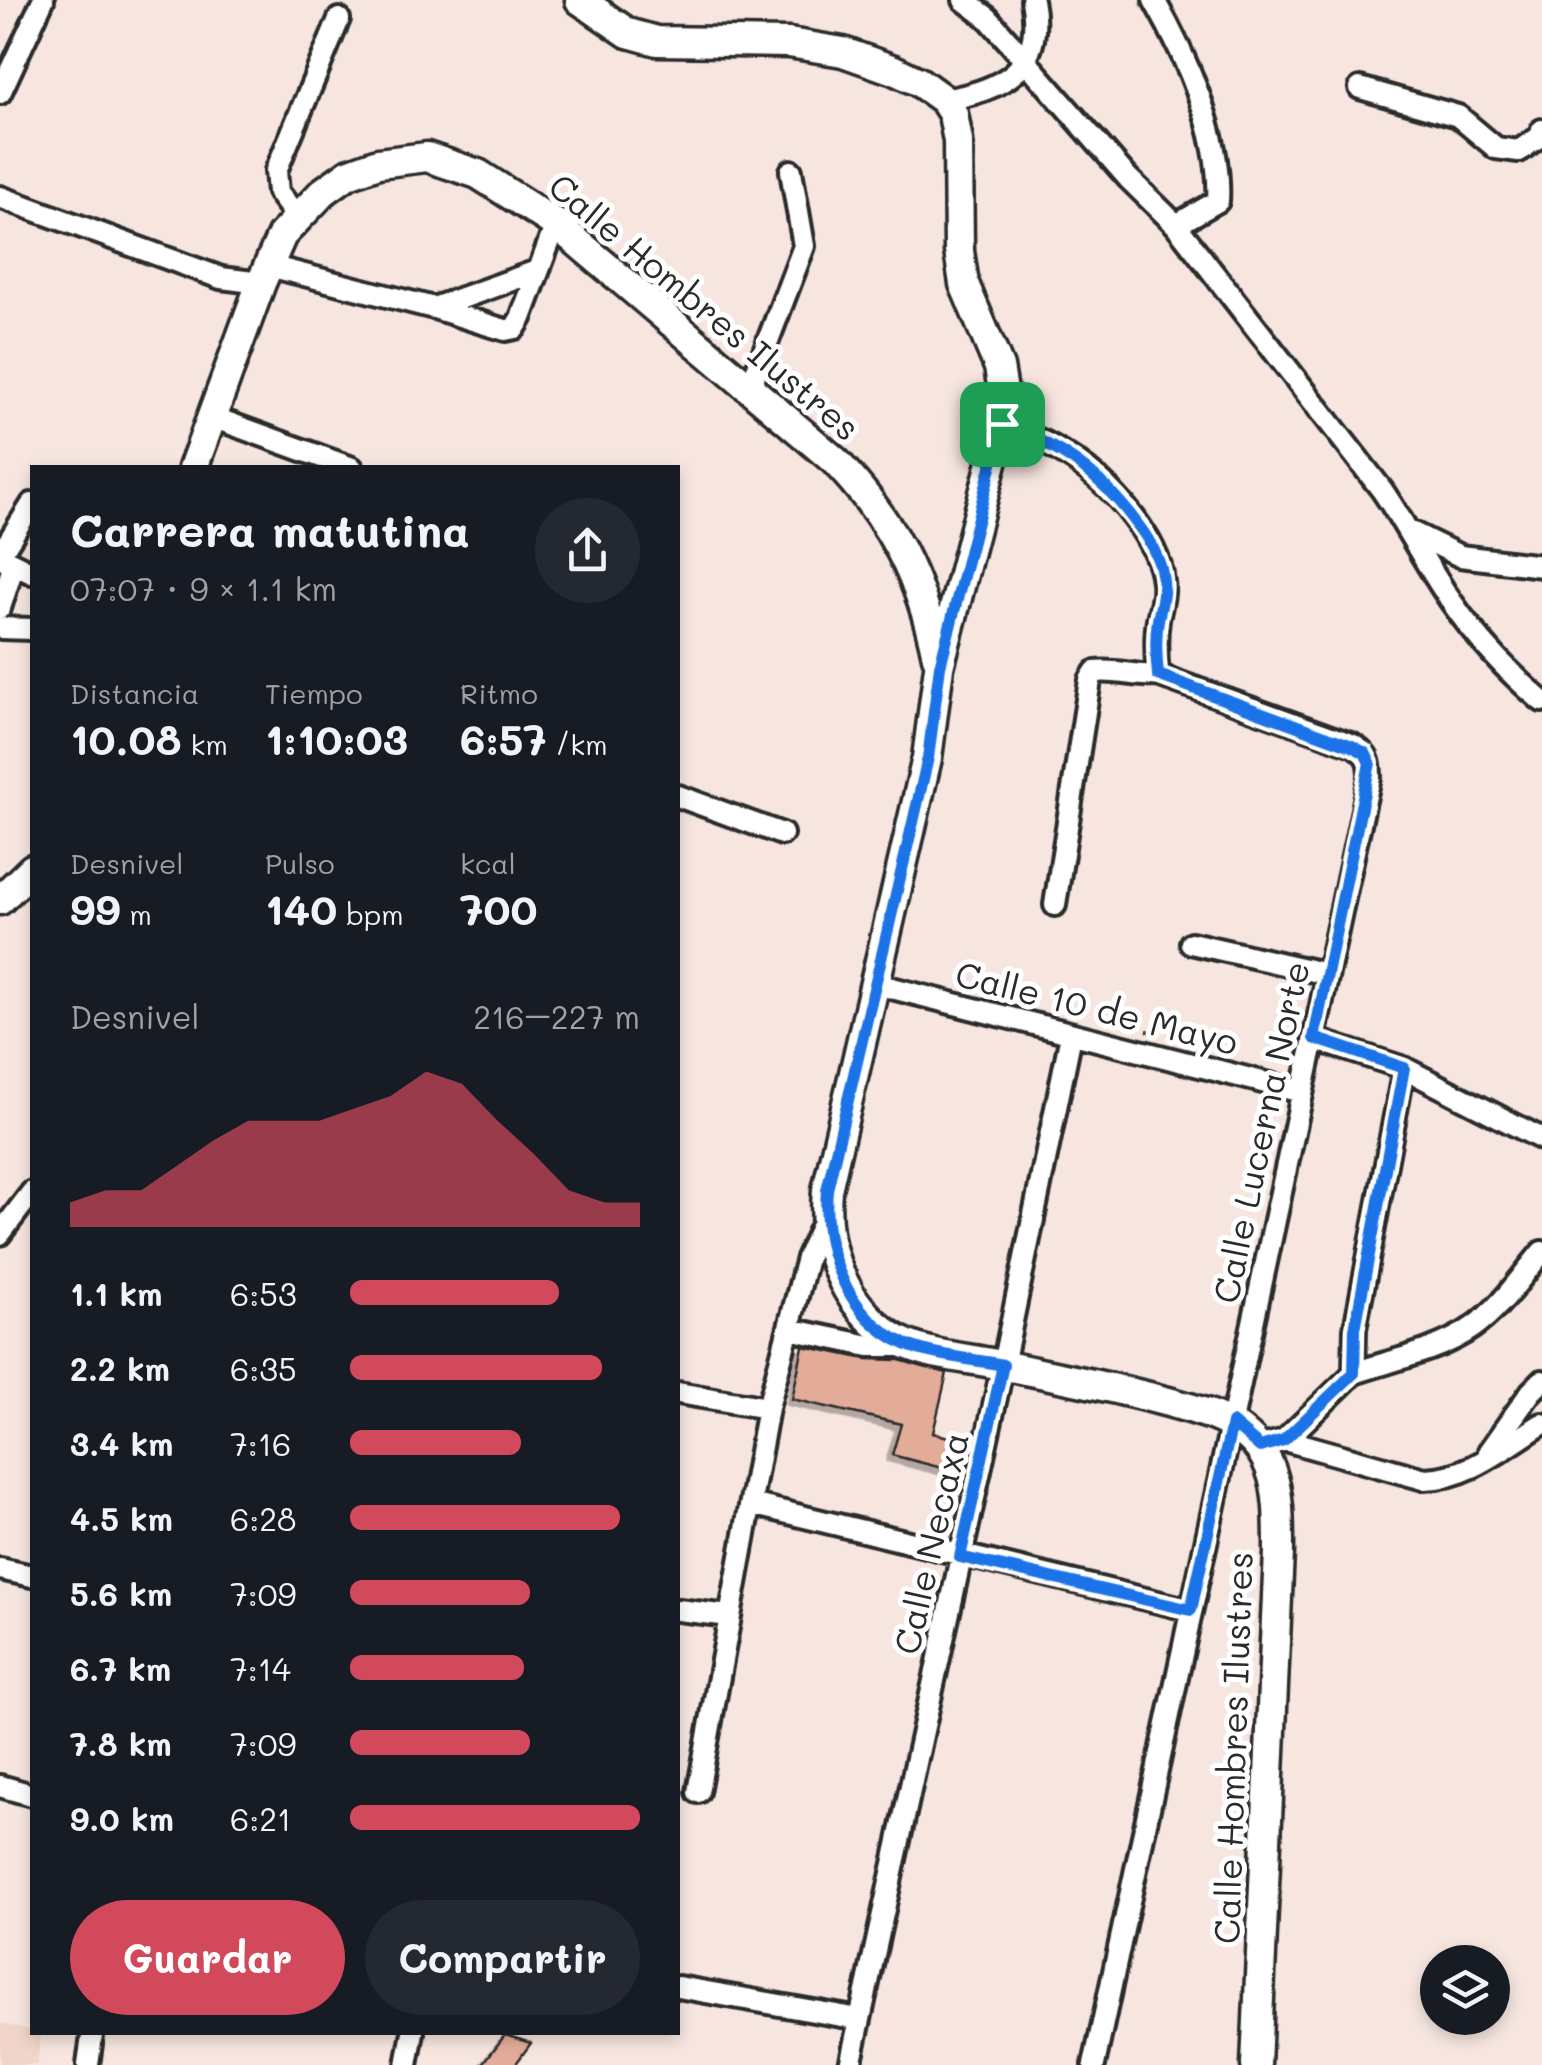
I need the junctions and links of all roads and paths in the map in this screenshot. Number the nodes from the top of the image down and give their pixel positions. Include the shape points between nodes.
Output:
1 (43, 0) edge
2 (580, 0) edge
3 (964, 0) edge
4 (1032, 0) edge
5 (1154, 0) edge
6 (339, 19) dead end
7 (1025, 62) junction
8 (1360, 88) dead end
9 (0, 94) edge
10 (944, 100) junction
11 (1542, 130) edge
12 (791, 171) dead end
13 (0, 197) edge
14 (298, 217) junction
15 (556, 224) junction
16 (1176, 225) junction
17 (536, 270) junction
18 (265, 274) junction
19 (434, 308) junction
20 (750, 388) junction
21 (212, 416) junction
22 (1002, 424) junction
23 (194, 465) edge
24 (344, 465) edge
25 (30, 510) edge
26 (1411, 532) junction
27 (12, 562) edge
28 (1542, 566) edge
29 (0, 608) edge
30 (0, 628) edge
31 (30, 629) edge
32 (940, 666) junction
33 (1158, 675) junction
34 (1539, 697) edge
35 (680, 797) edge
36 (782, 834) dead end
37 (30, 871) edge
38 (0, 900) edge
39 (1056, 905) dead end
40 (1191, 943) dead end
41 (1327, 974) junction
42 (876, 984) junction
43 (1072, 1034) junction
44 (1314, 1038) junction
45 (1404, 1068) junction
46 (1302, 1092) junction
47 (1542, 1139) edge
48 (30, 1195) edge
49 (825, 1218) junction
50 (0, 1234) edge
51 (1542, 1252) edge
52 (789, 1328) junction
53 (909, 1346) junction
54 (1003, 1365) junction
55 (1354, 1373) junction
56 (1542, 1381) edge
57 (680, 1393) edge
58 (768, 1408) junction
59 (1232, 1423) junction
60 (1542, 1424) edge
61 (1272, 1444) junction
62 (1482, 1460) junction
63 (751, 1504) junction
64 (960, 1557) junction
65 (0, 1569) edge
66 (30, 1576) edge
67 (680, 1610) edge
68 (1191, 1610) junction
69 (729, 1616) junction
70 (0, 1786) edge
71 (698, 1792) dead end
72 (30, 1794) edge
73 (680, 1987) edge
74 (859, 2019) junction
75 (413, 2035) edge
76 (92, 2036) dead end
77 (88, 2065) edge
78 (407, 2065) edge
79 (850, 2065) edge
80 (1094, 2065) edge
81 (1256, 2065) edge

1 - 9 street
2 - 10 main road via 628,33 657,40 789,43 843,52 894,70
3 - 7 street
4 - 7 street via 1034,47
5 - 16 street via 1211,133 1220,178 1218,202
6 - 14 street via 276,171 278,192
7 - 10 street via 997,85
7 - 16 street
8 - 11 street via 1458,116 1496,148 1519,151
10 - 22 main road, Calle Hombres Ilustres via 958,141 964,284 998,367
12 - 20 street via 804,246
13 - 18 street via 206,273
14 - 15 main road, Calle Hombres Ilustres via 348,174 427,157 478,174
14 - 18 main road, Calle Hombres Ilustres
15 - 17 street
15 - 20 main road, Calle Hombres Ilustres
16 - 26 street
17 - 19 street
17 - 19 street via 515,328
18 - 19 street
18 - 21 main road, Calle Hombres Ilustres
20 - 32 main road, Calle Hombres Ilustres via 835,461 880,514 927,608
21 - 23 main road, Calle Hombres Ilustres
21 - 24 street
22 - 32 main road, Calle Hombres Ilustres
22 - 33 street via 1093,472 1144,532 1164,580
25 - 27 street
26 - 28 street via 1460,556
26 - 34 street via 1454,606
27 - 29 street
30 - 31 street
32 - 42 main road, Calle Hombres Ilustres via 928,758
33 - 39 street via 1104,671 1090,680
33 - 41 street, Calle Lucerna Norte via 1365,753 1370,777
35 - 36 street
37 - 38 main road
40 - 41 street
41 - 44 street, Calle Lucerna Norte
42 - 43 street, Calle 10 de Mayo
42 - 49 main road, Calle Hombres Ilustres
43 - 46 street, Calle 10 de Mayo
43 - 54 street, Calle Necaxa
44 - 45 street
44 - 46 street, Calle Lucerna Norte
45 - 47 street
45 - 55 street via 1355,1329
46 - 59 street, Calle Lucerna Norte
48 - 50 street
49 - 52 street
49 - 53 main road, Calle Hombres Ilustres via 835,1266 849,1292 888,1334
51 - 55 street via 1475,1326
52 - 53 street, Calle Hombres Ilustres via 869,1346
52 - 58 street
53 - 54 main road, Calle Hombres Ilustres
54 - 59 main road, Calle Hombres Ilustres
54 - 64 street, Calle Necaxa
55 - 61 street
56 - 62 street
57 - 58 street
58 - 63 street
59 - 61 main road, Calle Hombres Ilustres
59 - 68 street, Calle Lucerna Norte
60 - 62 street
61 - 62 street via 1424,1479 1460,1474
61 - 81 main road, Calle Hombres Ilustres via 1279,1552
63 - 64 street
63 - 69 street
64 - 68 street
64 - 74 street, Calle Necaxa
65 - 66 street
67 - 69 street
68 - 80 street, Calle Lucerna Norte
69 - 71 street
70 - 72 street
73 - 74 street
74 - 79 street, Calle Necaxa
75 - 78 street
76 - 77 street

